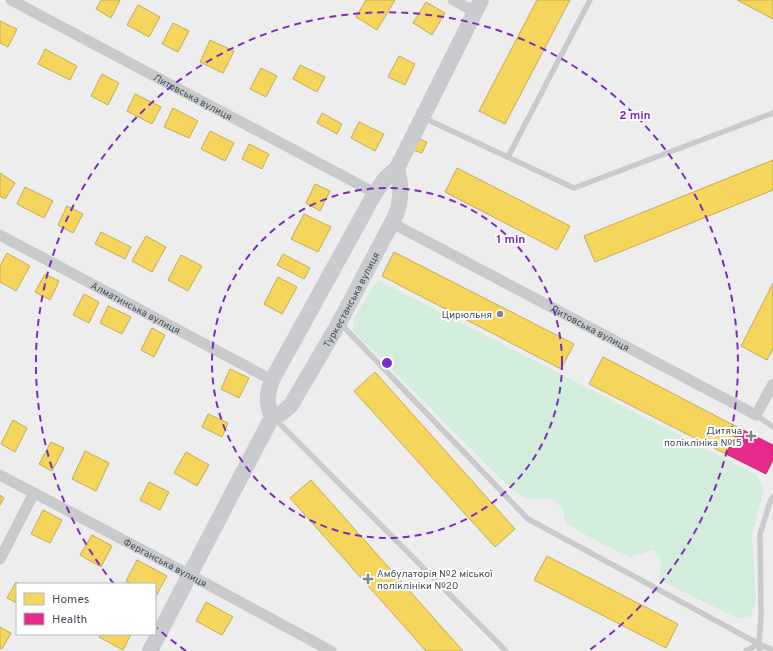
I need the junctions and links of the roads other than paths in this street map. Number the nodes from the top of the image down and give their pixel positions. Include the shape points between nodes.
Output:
1 (11, 0) edge
2 (453, 0) edge
3 (590, 0) edge
4 (478, 6) edge
5 (773, 113) edge
6 (422, 117) junction
7 (508, 157) junction
8 (397, 168) junction
9 (375, 192) junction
10 (392, 223) junction
11 (0, 235) edge
12 (339, 323) junction
13 (272, 380) junction
14 (773, 384) edge
15 (756, 415) junction
16 (272, 417) junction
17 (773, 427) edge
18 (0, 475) edge
19 (34, 493) junction
20 (772, 500) edge
21 (0, 559) edge
22 (190, 575) junction
23 (759, 644) junction
24 (773, 650) edge
25 (150, 651) edge
26 (331, 651) edge
27 (506, 651) edge
28 (746, 651) edge
29 (760, 651) edge

1 - 9 street, Литовська вулиця
2 - 4 street
3 - 7 lane
4 - 6 street
5 - 7 lane via 574,188
6 - 7 lane
6 - 8 street
8 - 9 street
8 - 10 street, Туркестанська вулиця via 401,196
9 - 13 street
10 - 12 street, Туркестанська вулиця
10 - 15 street, Литовська вулиця
11 - 13 street, Алматинська вулиця
12 - 16 street, Туркестанська вулиця via 291,406
12 - 23 lane via 528,519
13 - 16 street via 268,392
14 - 15 street
15 - 17 lane
16 - 22 street
16 - 27 lane
18 - 19 street, Ферганська вулиця
19 - 21 street
19 - 22 street, Ферганська вулиця
20 - 23 lane via 760,534 762,616
22 - 25 street
22 - 26 street, Ферганська вулиця
23 - 24 lane
23 - 28 lane
23 - 29 lane

